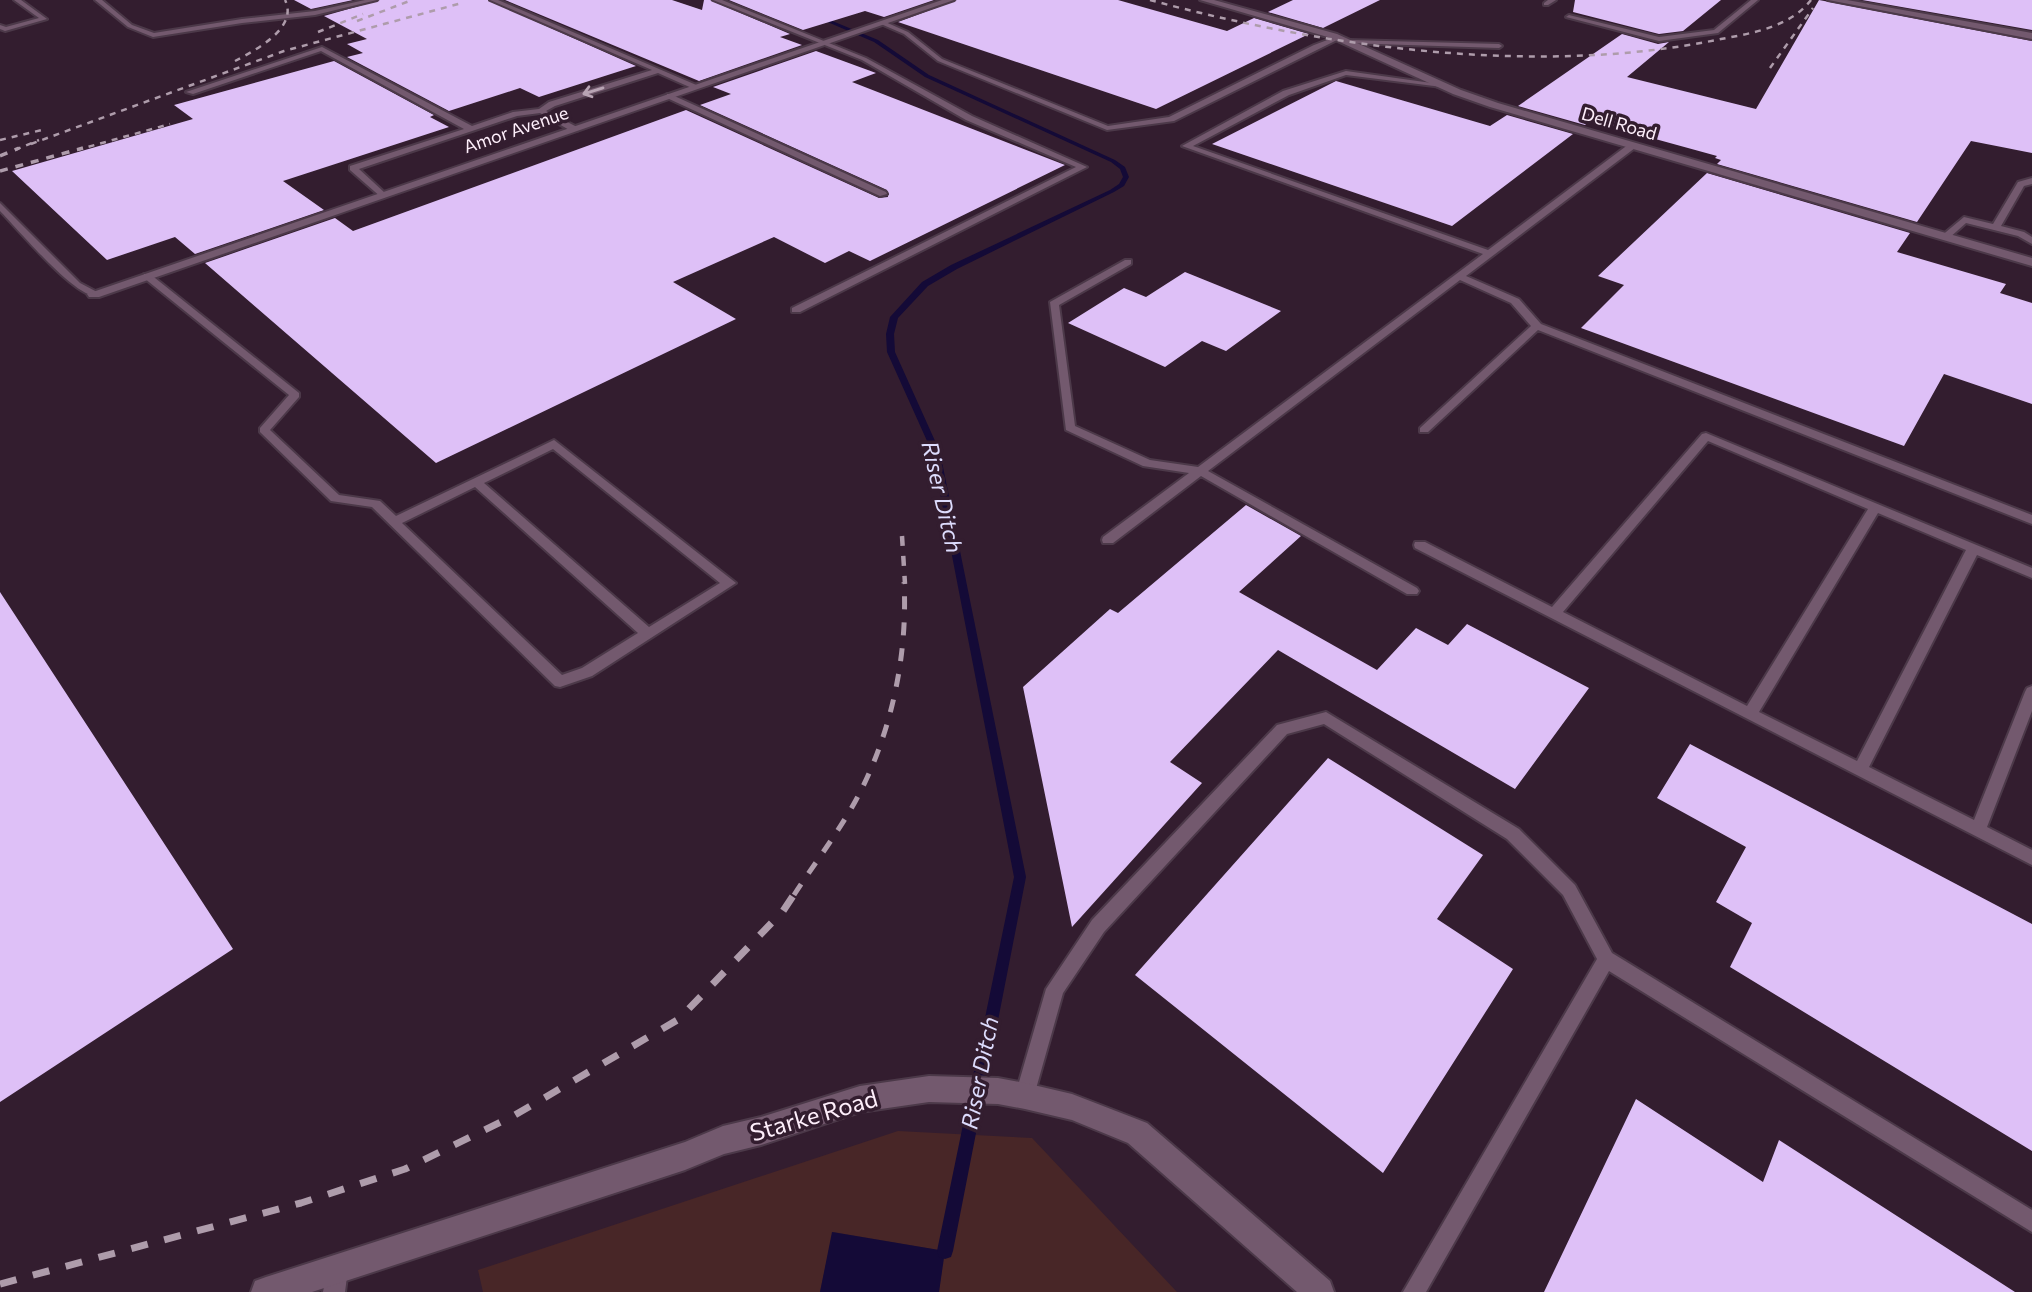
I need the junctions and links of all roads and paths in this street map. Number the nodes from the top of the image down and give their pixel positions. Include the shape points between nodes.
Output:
1 (17, 0) edge
2 (98, 0) edge
3 (374, 0) edge
4 (494, 0) edge
5 (716, 0) edge
6 (950, 0) edge
7 (1204, 0) edge
8 (1755, 0) edge
9 (1832, 0) edge
10 (1569, 17) dead end
11 (883, 23) junction
12 (0, 27) edge
13 (2032, 36) edge
14 (1343, 40) junction
15 (823, 44) junction
16 (1499, 46) dead end
17 (658, 71) junction
18 (1443, 85) junction
19 (697, 87) junction
20 (190, 92) dead end
21 (670, 96) junction
22 (541, 111) junction
23 (471, 129) junction
24 (574, 129) junction
25 (1632, 146) junction
26 (2032, 181) edge
27 (883, 194) dead end
28 (382, 195) junction
29 (0, 206) edge
30 (1996, 227) junction
31 (1945, 237) junction
32 (2032, 241) edge
33 (1489, 253) junction
34 (2031, 259) edge
35 (1128, 261) dead end
36 (147, 276) junction
37 (1459, 276) junction
38 (94, 294) joint
39 (796, 310) dead end
40 (1537, 326) junction
41 (1424, 430) dead end
42 (1200, 471) junction
43 (477, 482) junction
44 (1875, 508) junction
45 (2032, 520) edge
46 (394, 522) junction
47 (1108, 540) dead end
48 (1420, 545) dead end
49 (1973, 549) junction
50 (2032, 573) edge
51 (1412, 591) dead end
52 (1554, 614) junction
53 (648, 634) junction
54 (2032, 692) edge
55 (1749, 714) junction
56 (1860, 770) junction
57 (1978, 830) junction
58 (2032, 858) edge
59 (1606, 959) junction
60 (1025, 1096) junction
61 (2032, 1222) edge
62 (336, 1281) edge
63 (266, 1292) edge
64 (1319, 1292) edge
65 (1414, 1292) edge

1 - 12 lane via 44,19
2 - 3 lane via 130,26 153,36
4 - 17 lane
5 - 15 lane
6 - 11 street, Amor Avenue
7 - 14 street, Dell Road
8 - 10 lane via 1716,32 1674,39
9 - 13 street
11 - 14 lane via 906,33 940,60 1107,128 1171,119 1316,46
11 - 15 street, Amor Avenue
14 - 16 lane
14 - 18 street, Dell Road
15 - 19 street, Amor Avenue
15 - 39 lane via 888,71 969,118 1083,167
17 - 19 lane
17 -> 22 lane
18 - 25 street, Dell Road
18 - 33 lane via 1346,73 1286,93 1186,146
19 - 21 street, Amor Avenue
20 - 23 lane via 322,49
21 - 24 street, Amor Avenue
21 - 27 lane
22 - 23 lane
22 - 24 lane
23 - 28 lane via 353,168
24 - 28 street, Amor Avenue
25 - 31 street, Dell Road
25 - 33 lane
26 - 30 lane via 2021,184
28 - 36 street, Amor Avenue
29 - 38 lane via 77,285
30 - 31 lane via 1964,220
30 - 32 lane
31 - 34 street, Dell Road
33 - 37 lane
35 - 42 lane via 1054,304 1070,428 1147,463
36 - 38 street, Amor Avenue
36 - 46 lane via 295,395 264,430 335,498 376,504
37 - 40 lane via 1515,301
37 - 42 lane
40 - 41 lane
40 - 45 lane
42 - 47 lane
42 - 51 lane
43 - 46 lane
43 - 53 lane
43 - 53 lane via 554,444 729,583
44 - 49 lane
44 - 52 lane via 1706,436
44 - 55 lane
46 - 53 lane via 560,681 587,672
48 - 52 lane
49 - 50 lane
49 - 56 lane
52 - 55 lane
54 - 57 lane
55 - 56 lane
56 - 57 lane
57 - 58 lane
59 - 60 lane via 1569,890 1513,834 1326,718 1282,729 1098,926 1055,989
59 - 61 lane
59 - 65 lane
60 - 62 street, Starke Road via 929,1089 860,1099 723,1140
60 - 64 street, Starke Road via 1072,1107 1137,1133
62 - 63 street, Starke Road

